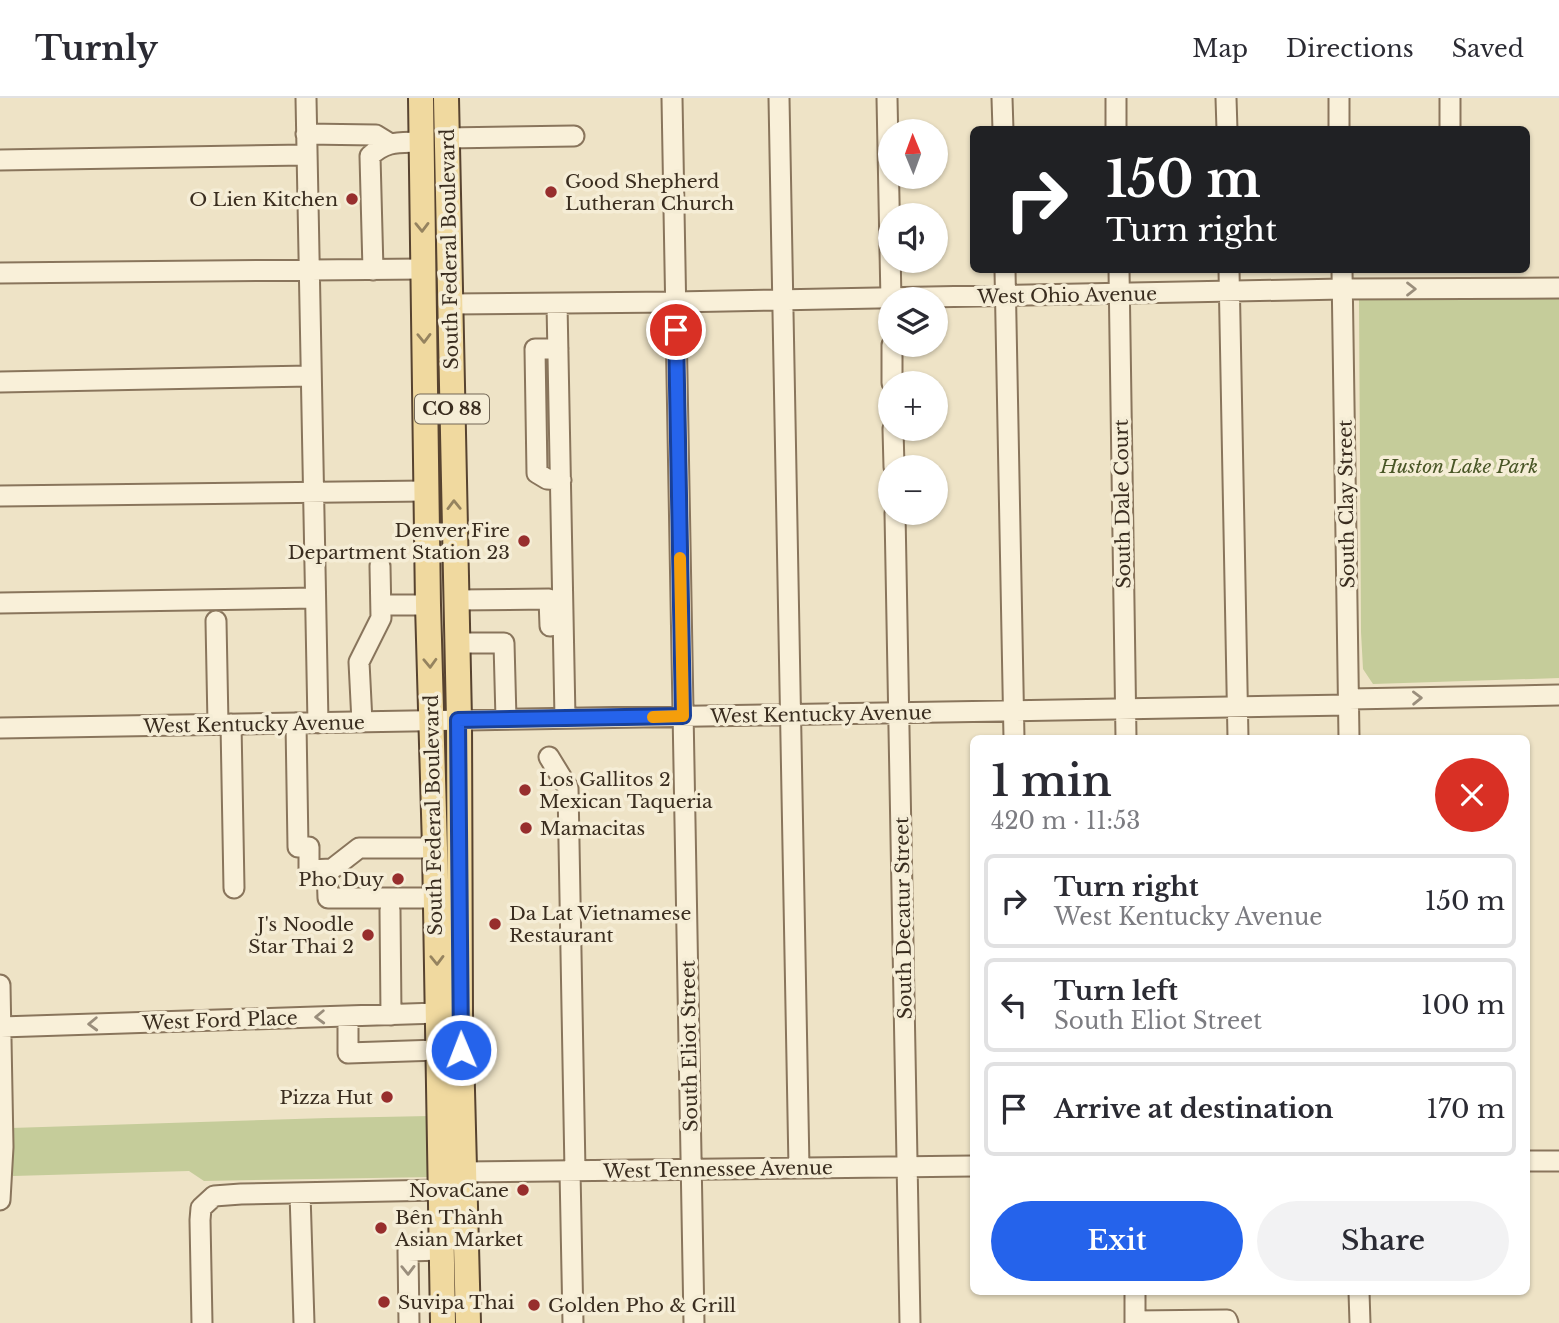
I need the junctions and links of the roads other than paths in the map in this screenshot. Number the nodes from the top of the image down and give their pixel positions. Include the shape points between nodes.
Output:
1 (306, 98) edge
2 (421, 98) edge
3 (446, 98) edge
4 (671, 98) edge
5 (779, 98) edge
6 (887, 98) edge
7 (1002, 98) edge
8 (1116, 98) edge
9 (1226, 98) edge
10 (1339, 98) edge
11 (1450, 98) edge
12 (1003, 126) edge
13 (1116, 126) edge
14 (1227, 126) edge
15 (1339, 126) edge
16 (1450, 126) edge
17 (306, 134) junction
18 (574, 136) dead end
19 (446, 138) junction
20 (421, 142) junction
21 (389, 143) junction
22 (306, 155) junction
23 (0, 160) edge
24 (373, 270) junction
25 (423, 270) junction
26 (309, 271) junction
27 (0, 273) edge
28 (1005, 273) edge
29 (1119, 273) edge
30 (1229, 273) edge
31 (1342, 279) edge
32 (1453, 279) edge
33 (891, 287) edge
34 (1559, 288) edge
35 (1230, 292) junction
36 (1119, 295) junction
37 (1006, 296) junction
38 (948, 298) edge
39 (783, 300) junction
40 (878, 300) edge
41 (675, 302) junction
42 (450, 304) junction
43 (557, 304) junction
44 (311, 376) junction
45 (0, 382) edge
46 (426, 491) junction
47 (313, 493) junction
48 (0, 496) edge
49 (895, 525) edge
50 (380, 566) dead end
51 (315, 598) junction
52 (556, 599) junction
53 (456, 600) junction
54 (0, 603) edge
55 (381, 605) junction
56 (428, 605) junction
57 (216, 621) dead end
58 (550, 626) dead end
59 (457, 643) junction
60 (1559, 695) edge
61 (1349, 702) junction
62 (1238, 706) junction
63 (1126, 709) junction
64 (1013, 710) junction
65 (898, 712) junction
66 (791, 714) junction
67 (683, 716) junction
68 (565, 718) junction
69 (506, 719) junction
70 (432, 720) junction
71 (458, 720) junction
72 (362, 722) junction
73 (296, 723) junction
74 (318, 723) junction
75 (224, 724) junction
76 (0, 728) edge
77 (1014, 735) edge
78 (1126, 735) edge
79 (1238, 735) edge
80 (1349, 735) edge
81 (549, 757) dead end
82 (435, 848) junction
83 (327, 870) junction
84 (234, 888) dead end
85 (435, 898) junction
86 (390, 910) dead end
87 (0, 985) edge
88 (438, 1013) junction
89 (391, 1015) junction
90 (348, 1017) junction
91 (1, 1027) edge
92 (438, 1050) junction
93 (1530, 1161) edge
94 (1559, 1161) edge
95 (907, 1166) junction
96 (970, 1166) edge
97 (799, 1168) junction
98 (691, 1169) junction
99 (573, 1171) junction
100 (464, 1172) junction
101 (441, 1190) junction
102 (300, 1193) junction
103 (0, 1200) edge
104 (442, 1250) junction
105 (1136, 1295) edge
106 (1360, 1295) edge
107 (1145, 1322) edge
108 (202, 1323) edge
109 (303, 1323) edge
110 (409, 1323) edge
111 (443, 1323) edge
112 (468, 1323) edge
113 (573, 1323) edge
114 (694, 1323) edge
115 (910, 1323) edge
116 (1228, 1323) edge
117 (1360, 1323) edge

1 - 17 street
2 - 20 main road, South Federal Boulevard / CO 88
3 - 19 main road, South Federal Boulevard / CO 88
4 - 41 street, South Eliot Street
5 - 39 street
6 - 33 street
7 - 12 street
8 - 13 street
9 - 14 street
10 - 15 street
11 - 16 street
17 - 21 street via 376,135
17 - 22 street
18 - 19 street
19 - 42 main road, South Federal Boulevard / CO 88
20 - 21 street
20 -> 25 main road, South Federal Boulevard / CO 88
21 - 24 street via 370,156
22 - 23 street
22 - 26 street
24 - 25 street
24 - 26 street
25 -> 46 main road, South Federal Boulevard / CO 88
26 - 27 street
26 - 44 street
28 - 37 street
29 - 36 street, South Dale Court
30 - 35 street
31 -> 32 street, West Ohio Avenue
31 - 35 street, West Ohio Avenue
31 - 61 street, South Clay Street
32 - 34 street, West Ohio Avenue
35 - 36 street, West Ohio Avenue
35 - 62 street
36 - 37 street, West Ohio Avenue
36 - 63 street, South Dale Court
37 - 38 street, West Ohio Avenue
37 - 64 street
39 - 40 street, West Ohio Avenue
39 - 41 street, West Ohio Avenue
39 - 66 street
41 - 43 street, West Ohio Avenue
41 - 67 street, South Eliot Street
42 - 43 street, West Ohio Avenue
53 -> 42 main road, South Federal Boulevard / CO 88
43 - 52 street via 561,480
44 - 45 street
44 - 47 street
46 - 47 street
46 - 56 main road, South Federal Boulevard / CO 88
47 - 48 street
47 - 51 street
49 - 65 street, South Decatur Street
50 - 55 street
51 - 54 street
51 - 74 street
52 - 53 street
52 - 58 street
52 - 68 street
53 - 59 main road, South Federal Boulevard / CO 88
55 - 56 street
55 - 72 street via 381,618 359,662
56 -> 70 main road, South Federal Boulevard / CO 88
57 - 75 street
59 - 69 street via 504,643
59 - 71 main road, South Federal Boulevard / CO 88
61 -> 60 street, West Kentucky Avenue
61 - 62 street, West Kentucky Avenue
61 - 80 street, South Clay Street
62 - 63 street, West Kentucky Avenue
62 - 79 street
63 - 64 street, West Kentucky Avenue
63 - 78 street, South Dale Court
64 - 65 street, West Kentucky Avenue
64 - 77 street
65 - 66 street, West Kentucky Avenue
65 - 95 street, South Decatur Street
66 - 67 street, West Kentucky Avenue
66 - 97 street
67 - 68 street, West Kentucky Avenue
67 - 98 street, South Eliot Street
68 - 69 street, West Kentucky Avenue
69 - 71 street, West Kentucky Avenue
70 - 71 street, West Kentucky Avenue
70 - 72 street, West Kentucky Avenue
70 - 82 main road, South Federal Boulevard / CO 88
71 - 100 main road, South Federal Boulevard / CO 88
72 - 74 street, West Kentucky Avenue
73 - 74 street, West Kentucky Avenue
73 - 75 street, West Kentucky Avenue
73 - 83 street via 299,847 309,847 309,870
75 - 76 street, West Kentucky Avenue
75 - 84 street
81 - 99 street via 568,788
82 - 83 street via 359,848
82 - 85 main road, South Federal Boulevard / CO 88
83 - 85 street via 328,898
85 -> 88 main road, South Federal Boulevard / CO 88
86 - 89 street
87 - 91 street
88 - 89 street, West Ford Place
88 - 92 main road, South Federal Boulevard / CO 88
89 - 90 street, West Ford Place
90 -> 91 street, West Ford Place
90 - 92 street via 348,1053
91 - 103 street
92 - 101 main road, South Federal Boulevard / CO 88
93 - 94 street
95 - 96 street, West Tennessee Avenue
95 - 97 street, West Tennessee Avenue
95 - 115 street, South Decatur Street
97 - 98 street, West Tennessee Avenue
98 - 99 street, West Tennessee Avenue
98 - 114 street, South Eliot Street
99 - 100 street, West Tennessee Avenue
99 - 113 street
100 - 112 main road, South Federal Boulevard / CO 88
101 - 102 street
101 - 104 main road, South Federal Boulevard / CO 88
102 - 108 street via 215,1196 201,1208
102 - 109 street
104 -> 110 street via 408,1251
104 - 111 main road, South Federal Boulevard / CO 88
105 - 107 street
106 - 117 street
107 - 116 street

